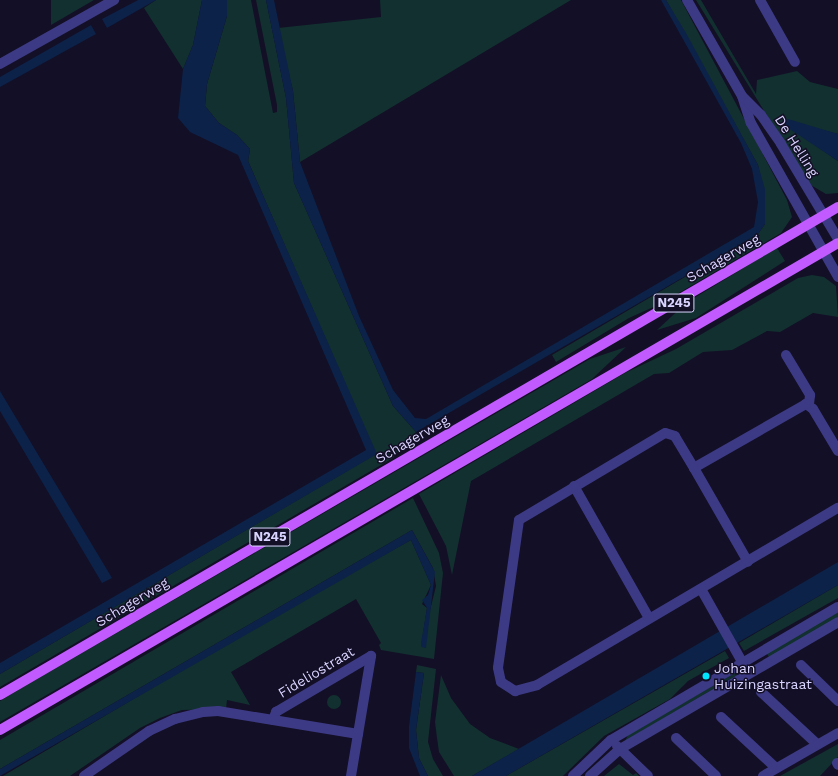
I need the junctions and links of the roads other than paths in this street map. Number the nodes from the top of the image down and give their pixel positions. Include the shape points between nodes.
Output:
1 (114, 0) edge
2 (687, 0) edge
3 (760, 0) edge
4 (795, 62) dead end
5 (0, 64) edge
6 (742, 96) junction
7 (838, 207) edge
8 (823, 216) junction
9 (808, 224) junction
10 (838, 239) edge
11 (838, 243) edge
12 (824, 252) junction
13 (838, 277) edge
14 (786, 355) dead end
15 (809, 405) junction
16 (838, 451) edge
17 (694, 468) junction
18 (574, 486) junction
19 (838, 508) edge
20 (748, 562) junction
21 (701, 589) junction
22 (838, 607) edge
23 (649, 618) junction
24 (838, 622) edge
25 (743, 663) junction
26 (801, 665) dead end
27 (749, 674) junction
28 (761, 692) dead end
29 (0, 695) edge
30 (838, 701) edge
31 (721, 718) dead end
32 (273, 720) junction
33 (0, 730) edge
34 (838, 733) edge
35 (358, 734) junction
36 (676, 738) dead end
37 (611, 740) junction
38 (817, 744) junction
39 (620, 749) junction
40 (776, 768) junction
41 (84, 776) edge
42 (351, 776) edge
43 (573, 776) edge
44 (590, 776) edge
45 (648, 776) edge
46 (716, 776) edge
47 (763, 776) edge

1 - 5 street
2 - 6 street, De Helling
3 - 4 street
6 - 8 street, De Helling via 769,127
6 - 9 street, De Helling via 751,123
7 - 8 main road, Schagerweg / N245
8 - 9 main road, Schagerweg / N245
8 - 10 street, De Helling
9 - 12 street, De Helling
9 - 29 main road, Schagerweg / N245
11 - 12 main road, N245
12 - 13 street, De Helling
12 - 33 main road, N245
14 - 15 street via 810,395
15 - 16 street
15 - 17 street via 803,404
17 - 18 street via 675,436 665,434
17 - 20 street
18 - 23 street
18 - 23 street via 519,520 498,668 501,682 511,691 529,688
19 - 20 street
20 - 21 street
21 - 23 street
21 - 25 street
22 - 25 street
24 - 27 street
25 - 27 street
25 - 37 street
26 - 30 street
27 - 39 street
28 - 38 street
31 - 40 street
32 - 35 street, Fideliostraat
32 - 35 street, Fideliostraat via 276,712 371,656
32 - 41 street, Fideliostraat via 214,711 185,715 149,731
34 - 38 street
35 - 42 street, Fideliostraat
36 - 46 street
37 - 39 street
37 - 43 street
38 - 40 street
39 - 44 street
39 - 45 street
40 - 47 street

